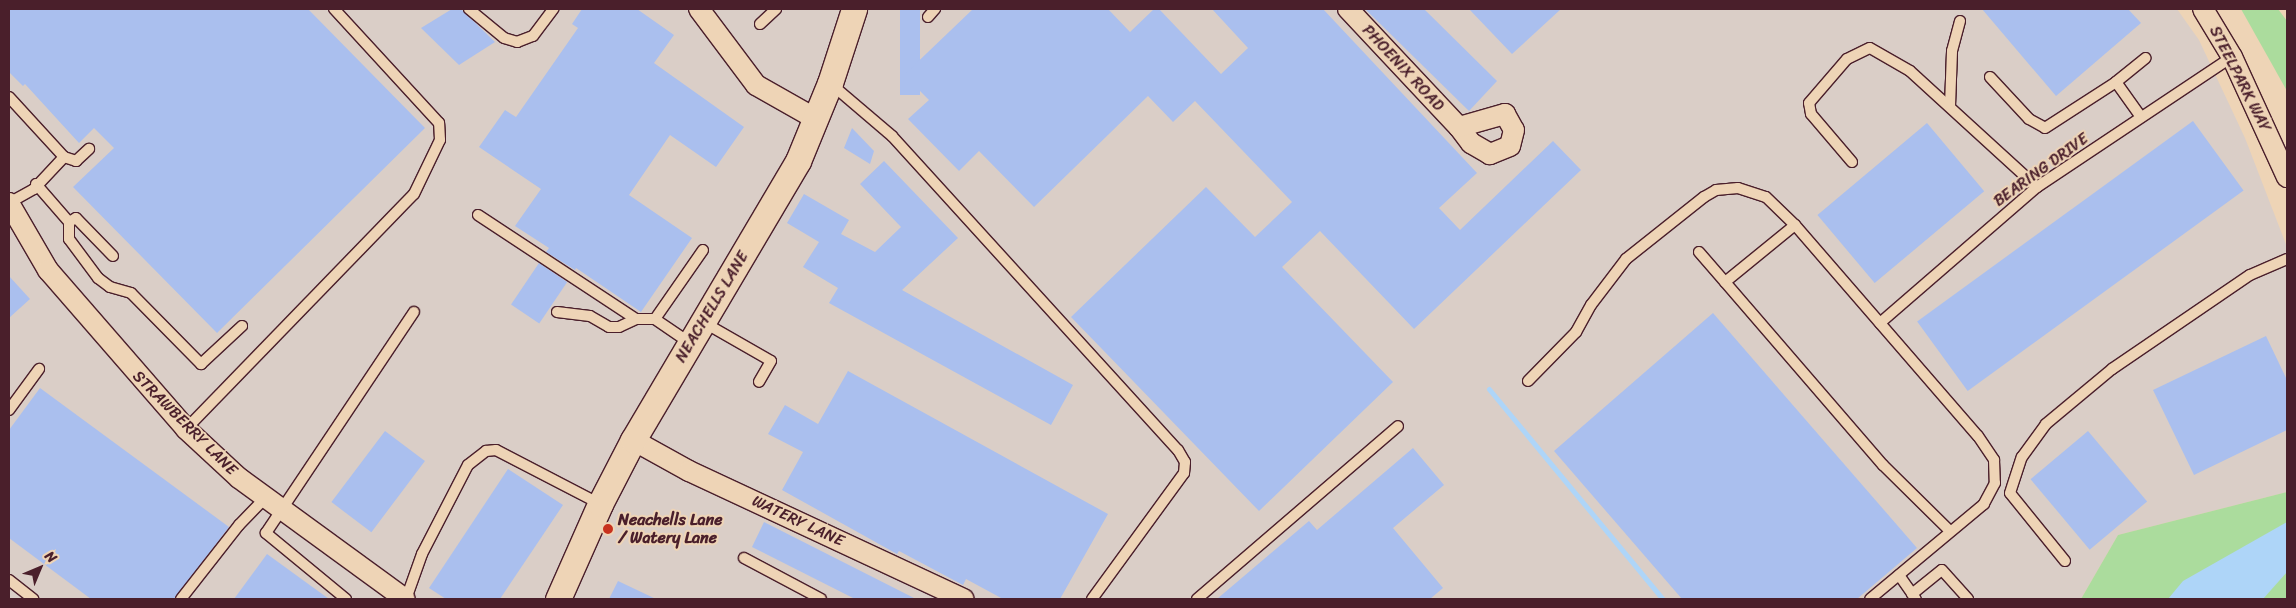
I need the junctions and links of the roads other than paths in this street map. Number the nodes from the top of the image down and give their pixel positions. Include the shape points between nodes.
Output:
1 (334, 9) edge
2 (469, 9) edge
3 (553, 9) edge
4 (699, 9) edge
5 (776, 9) edge
6 (854, 9) edge
7 (1348, 9) edge
8 (2203, 9) edge
9 (1960, 21) dead end
10 (760, 24) dead end
11 (2232, 57) junction
12 (2146, 58) dead end
13 (1990, 77) dead end
14 (2116, 82) junction
15 (830, 83) junction
16 (9, 97) edge
17 (1950, 106) junction
18 (2141, 117) junction
19 (816, 119) junction
20 (1459, 127) dead end
21 (89, 149) dead end
22 (64, 157) junction
23 (1852, 162) dead end
24 (2287, 177) edge
25 (36, 184) junction
26 (2037, 187) junction
27 (9, 203) edge
28 (478, 215) dead end
29 (69, 222) junction
30 (1795, 226) junction
31 (703, 250) dead end
32 (1699, 252) dead end
33 (113, 256) dead end
34 (2287, 259) edge
35 (1725, 282) junction
36 (414, 312) dead end
37 (557, 312) dead end
38 (636, 319) junction
39 (655, 320) junction
40 (703, 322) junction
41 (1880, 323) junction
42 (242, 326) dead end
43 (690, 343) junction
44 (38, 369) dead end
45 (1528, 381) dead end
46 (758, 382) dead end
47 (9, 410) edge
48 (1398, 426) dead end
49 (186, 429) junction
50 (633, 440) junction
51 (266, 497) junction
52 (600, 504) junction
53 (283, 509) junction
54 (1950, 532) junction
55 (744, 558) dead end
56 (2065, 561) dead end
57 (1899, 575) junction
58 (9, 580) edge
59 (1914, 597) edge
60 (33, 599) edge
61 (181, 599) edge
62 (346, 599) edge
63 (405, 599) edge
64 (558, 599) edge
65 (821, 599) edge
66 (964, 599) edge
67 (1092, 599) edge
68 (1198, 599) edge
69 (1870, 599) edge
70 (1968, 599) edge

1 - 49 lane via 439,123 440,140 414,194
2 - 3 lane via 504,38 517,42 533,36
4 - 19 street via 756,85
5 - 10 lane
6 - 15 street, NEACHELLS LANE
7 - 20 street, PHOENIX ROAD
8 - 11 street, STEELPARK WAY
9 - 17 lane via 1952,51
11 - 18 lane, BEARING DRIVE
11 - 24 street, STEELPARK WAY
12 - 14 lane
13 - 14 lane via 2030,119 2045,128
14 - 18 lane
15 - 19 street, NEACHELLS LANE
15 - 67 lane via 892,136 1178,450 1185,462 1184,473
16 - 22 lane
17 - 23 lane via 1895,60 1878,50 1863,48 1847,59 1809,104 1811,114
17 - 26 lane
18 - 26 lane, BEARING DRIVE
19 - 40 street, NEACHELLS LANE via 780,195
21 - 22 lane via 76,161
22 - 25 lane
25 - 27 lane via 34,189
25 - 29 lane
26 - 41 lane, BEARING DRIVE
27 - 49 street, STRAWBERRY LANE via 48,270
28 - 38 lane
29 - 33 lane via 76,218
29 - 42 lane via 69,240 98,278 110,287 131,293 201,364
30 - 35 lane
30 - 41 lane
30 - 45 lane via 1778,206 1752,190 1716,190 1626,259 1576,332
31 - 39 lane
32 - 35 lane
34 - 56 lane via 2250,274 2112,369 2046,424 2022,457 2010,493
35 - 54 lane via 1883,466
36 - 53 lane
37 - 38 lane via 590,316 609,327 619,327
38 - 39 lane
39 - 43 lane
40 - 43 street, NEACHELLS LANE
40 - 46 lane via 771,361
41 - 54 lane via 1984,443 1994,460 1996,472 1991,495
43 - 50 street, NEACHELLS LANE
44 - 47 lane
48 - 68 lane
49 - 51 street, STRAWBERRY LANE via 214,457
50 - 52 street, NEACHELLS LANE
50 - 66 street, WATERY LANE via 689,471
51 - 53 street, STRAWBERRY LANE
51 - 61 lane via 239,525
52 - 63 lane via 496,450 486,451 468,465 422,554
52 - 64 street, NEACHELLS LANE
53 - 62 lane via 266,533
53 - 63 street, STRAWBERRY LANE
54 - 57 lane
55 - 65 lane
57 - 59 lane
57 - 69 lane
58 - 60 lane
59 - 70 lane via 1942,570

